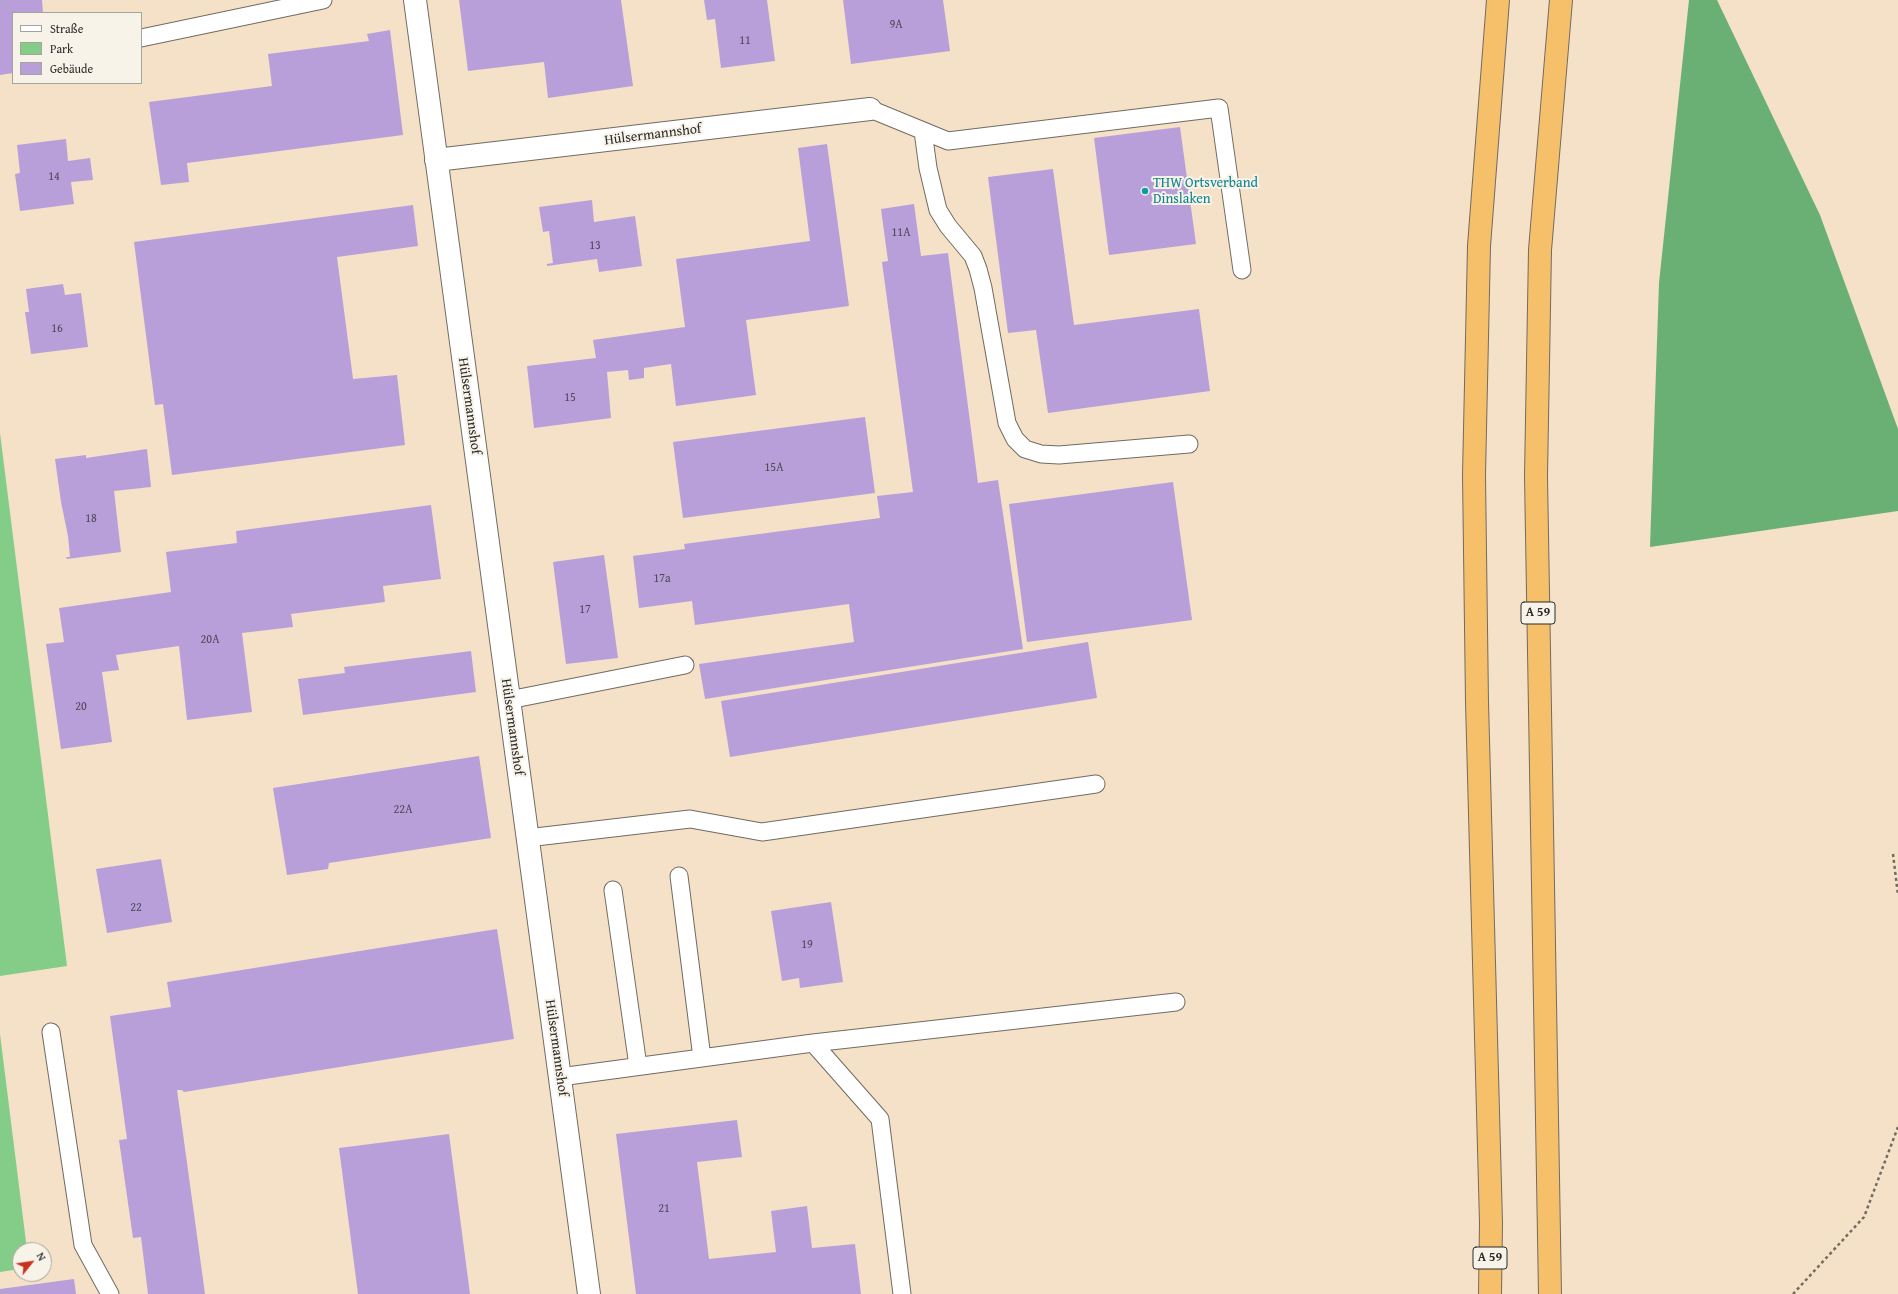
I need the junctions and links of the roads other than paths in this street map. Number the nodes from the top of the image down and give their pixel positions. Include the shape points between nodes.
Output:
1 (323, 0) edge
2 (415, 0) edge
3 (1498, 0) edge
4 (1561, 0) edge
5 (142, 38) edge
6 (870, 109) joint
7 (923, 131) junction
8 (436, 160) junction
9 (1242, 270) dead end
10 (1189, 444) dead end
11 (685, 665) dead end
12 (509, 700) junction
13 (1096, 784) dead end
14 (527, 838) junction
15 (679, 876) dead end
16 (613, 890) dead end
17 (1176, 1002) dead end
18 (51, 1032) dead end
19 (814, 1043) junction
20 (702, 1058) junction
21 (638, 1066) junction
22 (560, 1077) junction
23 (110, 1294) edge
24 (589, 1294) edge
25 (902, 1294) edge
26 (1490, 1294) edge
27 (1550, 1294) edge

1 - 5 lane
2 - 8 street, Hülsermannshof
3 - 26 highway, A 59 via 1479,246 1474,474 1491,1223
4 - 27 highway, A 59 via 1540,250 1536,476
6 - 7 lane
6 - 8 street, Hülsermannshof
7 - 9 lane via 948,142 1219,108
7 - 10 lane via 938,210 973,256 978,269 1007,423 1015,439 1025,449 1041,454 1059,455
8 - 12 street, Hülsermannshof
11 - 12 lane
12 - 14 street, Hülsermannshof
13 - 14 lane via 762,832 690,820
14 - 22 street, Hülsermannshof
15 - 20 lane
16 - 21 lane
17 - 19 lane
18 - 23 lane via 84,1245
19 - 20 lane
19 - 25 lane via 880,1119
20 - 21 lane
21 - 22 lane
22 - 24 street, Hülsermannshof

